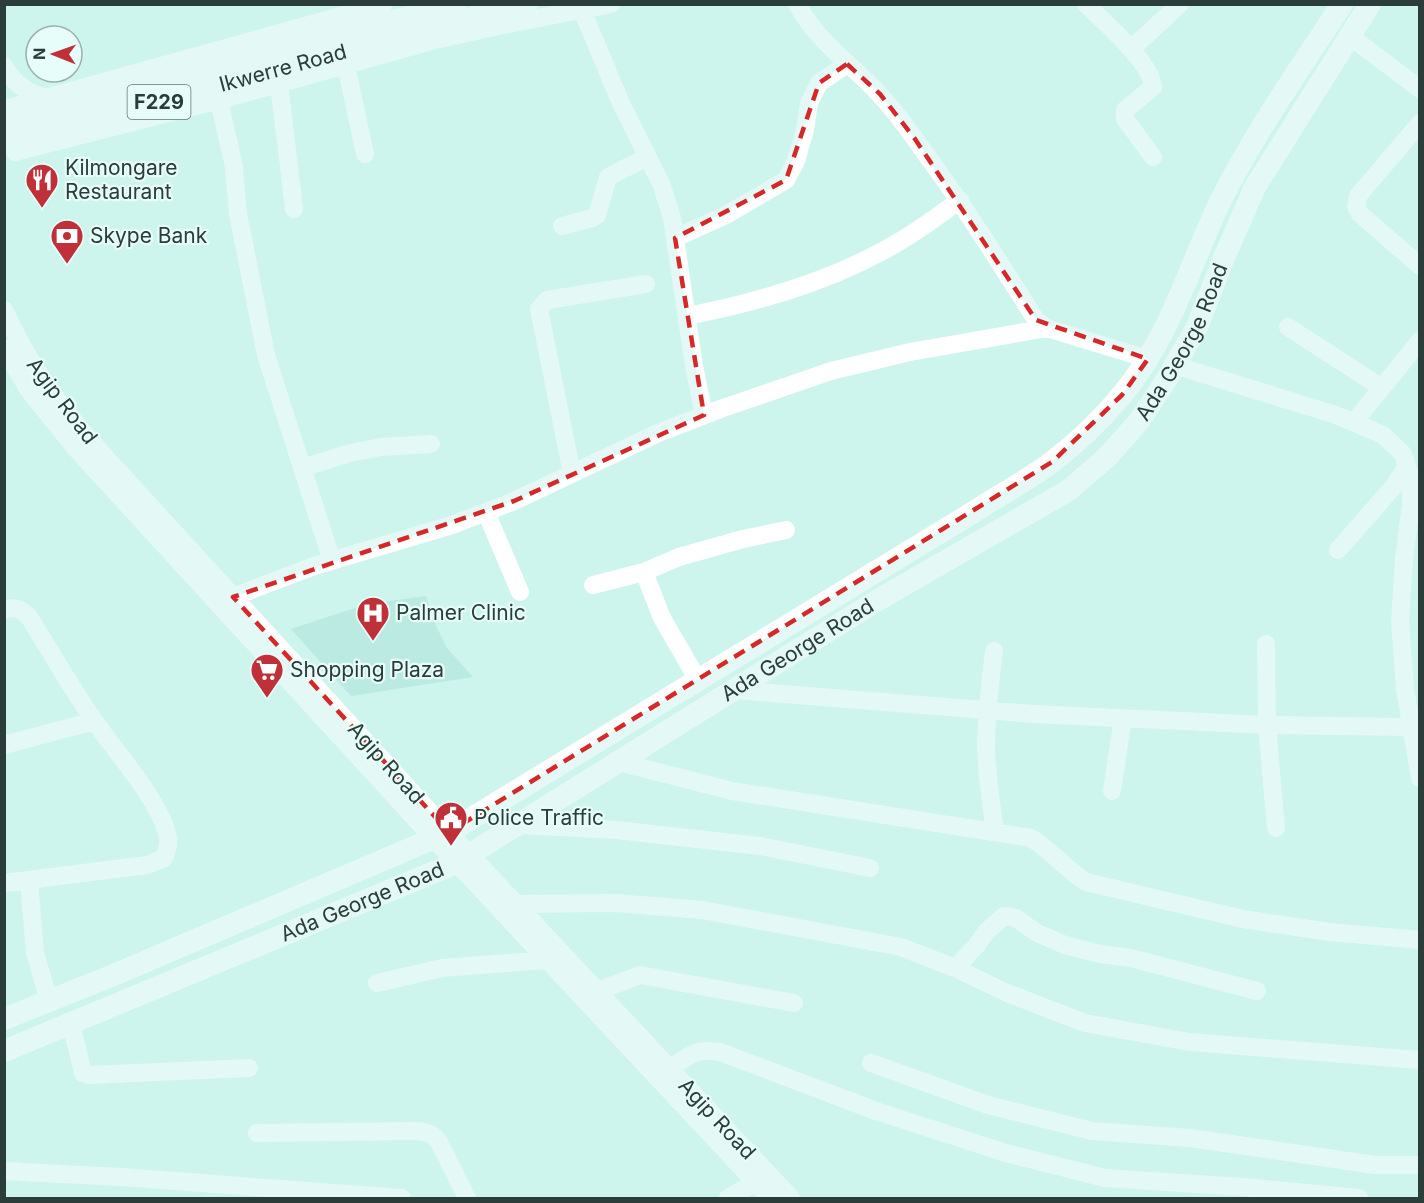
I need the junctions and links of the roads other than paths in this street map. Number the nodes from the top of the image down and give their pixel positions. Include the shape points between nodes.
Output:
1 (384, 4) edge
2 (456, 4) edge
3 (527, 4) edge
4 (611, 4) edge
5 (797, 4) edge
6 (1086, 4) edge
7 (1180, 4) edge
8 (1342, 4) edge
9 (1370, 4) edge
10 (582, 10) junction
11 (1351, 37) junction
12 (1131, 49) junction
13 (310, 52) junction
14 (847, 64) junction
15 (346, 65) junction
16 (4, 66) edge
17 (279, 84) junction
18 (1419, 89) edge
19 (43, 97) junction
20 (219, 100) junction
21 (5, 113) edge
22 (1419, 123) edge
23 (8, 152) edge
24 (365, 154) dead end
25 (647, 157) junction
26 (1153, 157) dead end
27 (960, 200) junction
28 (294, 209) dead end
29 (562, 226) dead end
30 (675, 238) junction
31 (1419, 266) edge
32 (646, 284) dead end
33 (4, 310) edge
34 (687, 316) junction
35 (1047, 327) junction
36 (1288, 327) dead end
37 (1419, 340) edge
38 (4, 348) edge
39 (1148, 360) junction
40 (1174, 365) junction
41 (1382, 388) junction
42 (704, 415) junction
43 (1354, 422) junction
44 (431, 444) dead end
45 (1407, 466) junction
46 (302, 468) junction
47 (572, 474) junction
48 (486, 512) junction
49 (786, 530) dead end
50 (1338, 550) dead end
51 (333, 561) junction
52 (644, 572) junction
53 (593, 585) dead end
54 (520, 592) dead end
55 (233, 597) junction
56 (4, 610) edge
57 (1266, 644) dead end
58 (994, 651) dead end
59 (698, 680) junction
60 (734, 690) junction
61 (987, 711) junction
62 (1123, 718) junction
63 (94, 721) junction
64 (1267, 725) junction
65 (1411, 728) junction
66 (4, 745) edge
67 (619, 762) junction
68 (1419, 778) edge
69 (1112, 791) dead end
70 (519, 825) junction
71 (1276, 828) dead end
72 (995, 832) junction
73 (441, 835) junction
74 (463, 859) junction
75 (870, 868) dead end
76 (29, 881) junction
77 (4, 883) edge
78 (516, 904) junction
79 (1419, 940) edge
80 (547, 960) junction
81 (955, 968) junction
82 (377, 983) dead end
83 (598, 991) junction
84 (1257, 991) dead end
85 (49, 1001) junction
86 (795, 1003) dead end
87 (4, 1019) edge
88 (71, 1023) junction
89 (4, 1051) edge
90 (1419, 1060) edge
91 (871, 1063) dead end
92 (249, 1068) dead end
93 (670, 1068) junction
94 (257, 1133) dead end
95 (1419, 1165) edge
96 (4, 1171) edge
97 (762, 1179) junction
98 (182, 1190) edge
99 (792, 1197) edge
100 (402, 1198) edge
101 (467, 1198) edge
102 (728, 1198) edge
103 (770, 1198) edge
104 (1359, 1198) edge

1 - 19 street
2 - 13 main road, Ikwerre Road / F229
3 - 13 main road, Ikwerre Road / F229
4 - 10 street
5 - 14 street via 811,27
6 - 12 street
7 - 12 street
8 - 39 main road, Ada George Road via 1238,166
9 - 11 main road, Ada George Road
10 - 15 street via 470,32
10 - 25 street
11 - 18 street
11 - 40 main road, Ada George Road via 1255,187 1197,327
12 - 26 street via 1152,79 1152,87 1125,110 1125,118
13 - 21 main road, Ikwerre Road / F229
13 - 23 main road, Ikwerre Road / F229
14 - 27 street via 880,94
14 - 30 street via 819,83 809,103 796,161 786,180 726,215
15 - 17 street
15 - 24 street
16 - 19 street via 16,84
17 - 20 street
17 - 28 street
19 - 21 street
20 - 23 street
20 - 46 street via 266,355
21 - 23 street via 15,119 18,130 18,143
22 - 31 street via 1358,196 1356,207
25 - 29 street via 608,177 597,215
25 - 30 street via 662,186
27 - 34 street via 878,254 744,305
27 - 35 street via 1036,320
30 - 34 street
32 - 47 street via 547,300 539,309
33 - 55 street, Agip Road via 42,380 65,411
34 - 42 street
35 - 39 street
35 - 42 street via 831,371
36 - 41 street
37 - 41 street
38 - 73 street, Agip Road via 28,389 77,450
39 - 59 main road, Ada George Road via 1095,424 1052,462
40 - 43 street
40 - 60 main road, Ada George Road via 1140,420 1108,456 1069,490 878,600
41 - 43 street
42 - 47 street
43 - 45 street via 1383,435 1402,454
44 - 46 street via 381,447
45 - 50 street
45 - 65 street via 1411,504 1400,621
46 - 51 street
47 - 48 street
48 - 51 street
48 - 54 street
49 - 52 street via 743,538
51 - 55 street
52 - 53 street
52 - 59 street via 662,618
55 - 73 street, Agip Road
56 - 63 street via 13,607 29,617
57 - 64 street
58 - 61 street
59 - 73 main road, Ada George Road
60 - 61 street
60 - 67 main road, Ada George Road
61 - 62 street
61 - 72 street via 988,783
62 - 64 street
62 - 69 street
63 - 66 street
63 - 76 street via 159,814 168,838 168,851 163,859 147,865
64 - 65 street
64 - 71 street
65 - 68 street
67 - 70 main road, Ada George Road
67 - 72 street via 732,791
70 - 74 main road, Ada George Road
70 - 75 street via 697,838
72 - 79 street via 1031,838 1086,882 1243,919
73 - 74 street, Agip Road
73 - 85 main road, Ada George Road
74 - 78 street, Agip Road
74 - 80 street, Agip Road
74 - 88 main road, Ada George Road
76 - 77 street
76 - 85 street via 35,953
78 - 81 street via 616,903 702,910 901,947
78 - 83 street, Agip Road
80 - 82 street via 442,968
80 - 97 street, Agip Road
81 - 84 street via 1004,916 1016,918 1037,933 1065,945
81 - 90 street via 1085,1023 1189,1042
83 - 86 street via 640,975
83 - 93 street, Agip Road
85 - 87 main road, Ada George Road
88 - 89 main road, Ada George Road
88 - 92 street via 83,1072 89,1075
91 - 95 street via 988,1105 1092,1131 1190,1138 1375,1165
93 - 97 street, Agip Road
93 - 104 street via 693,1053 720,1053 898,1118 1006,1153 1105,1178
94 - 101 street via 428,1132 439,1142
96 - 98 street
97 - 99 street, Agip Road
97 - 102 street
97 - 103 street, Agip Road
98 - 100 street

